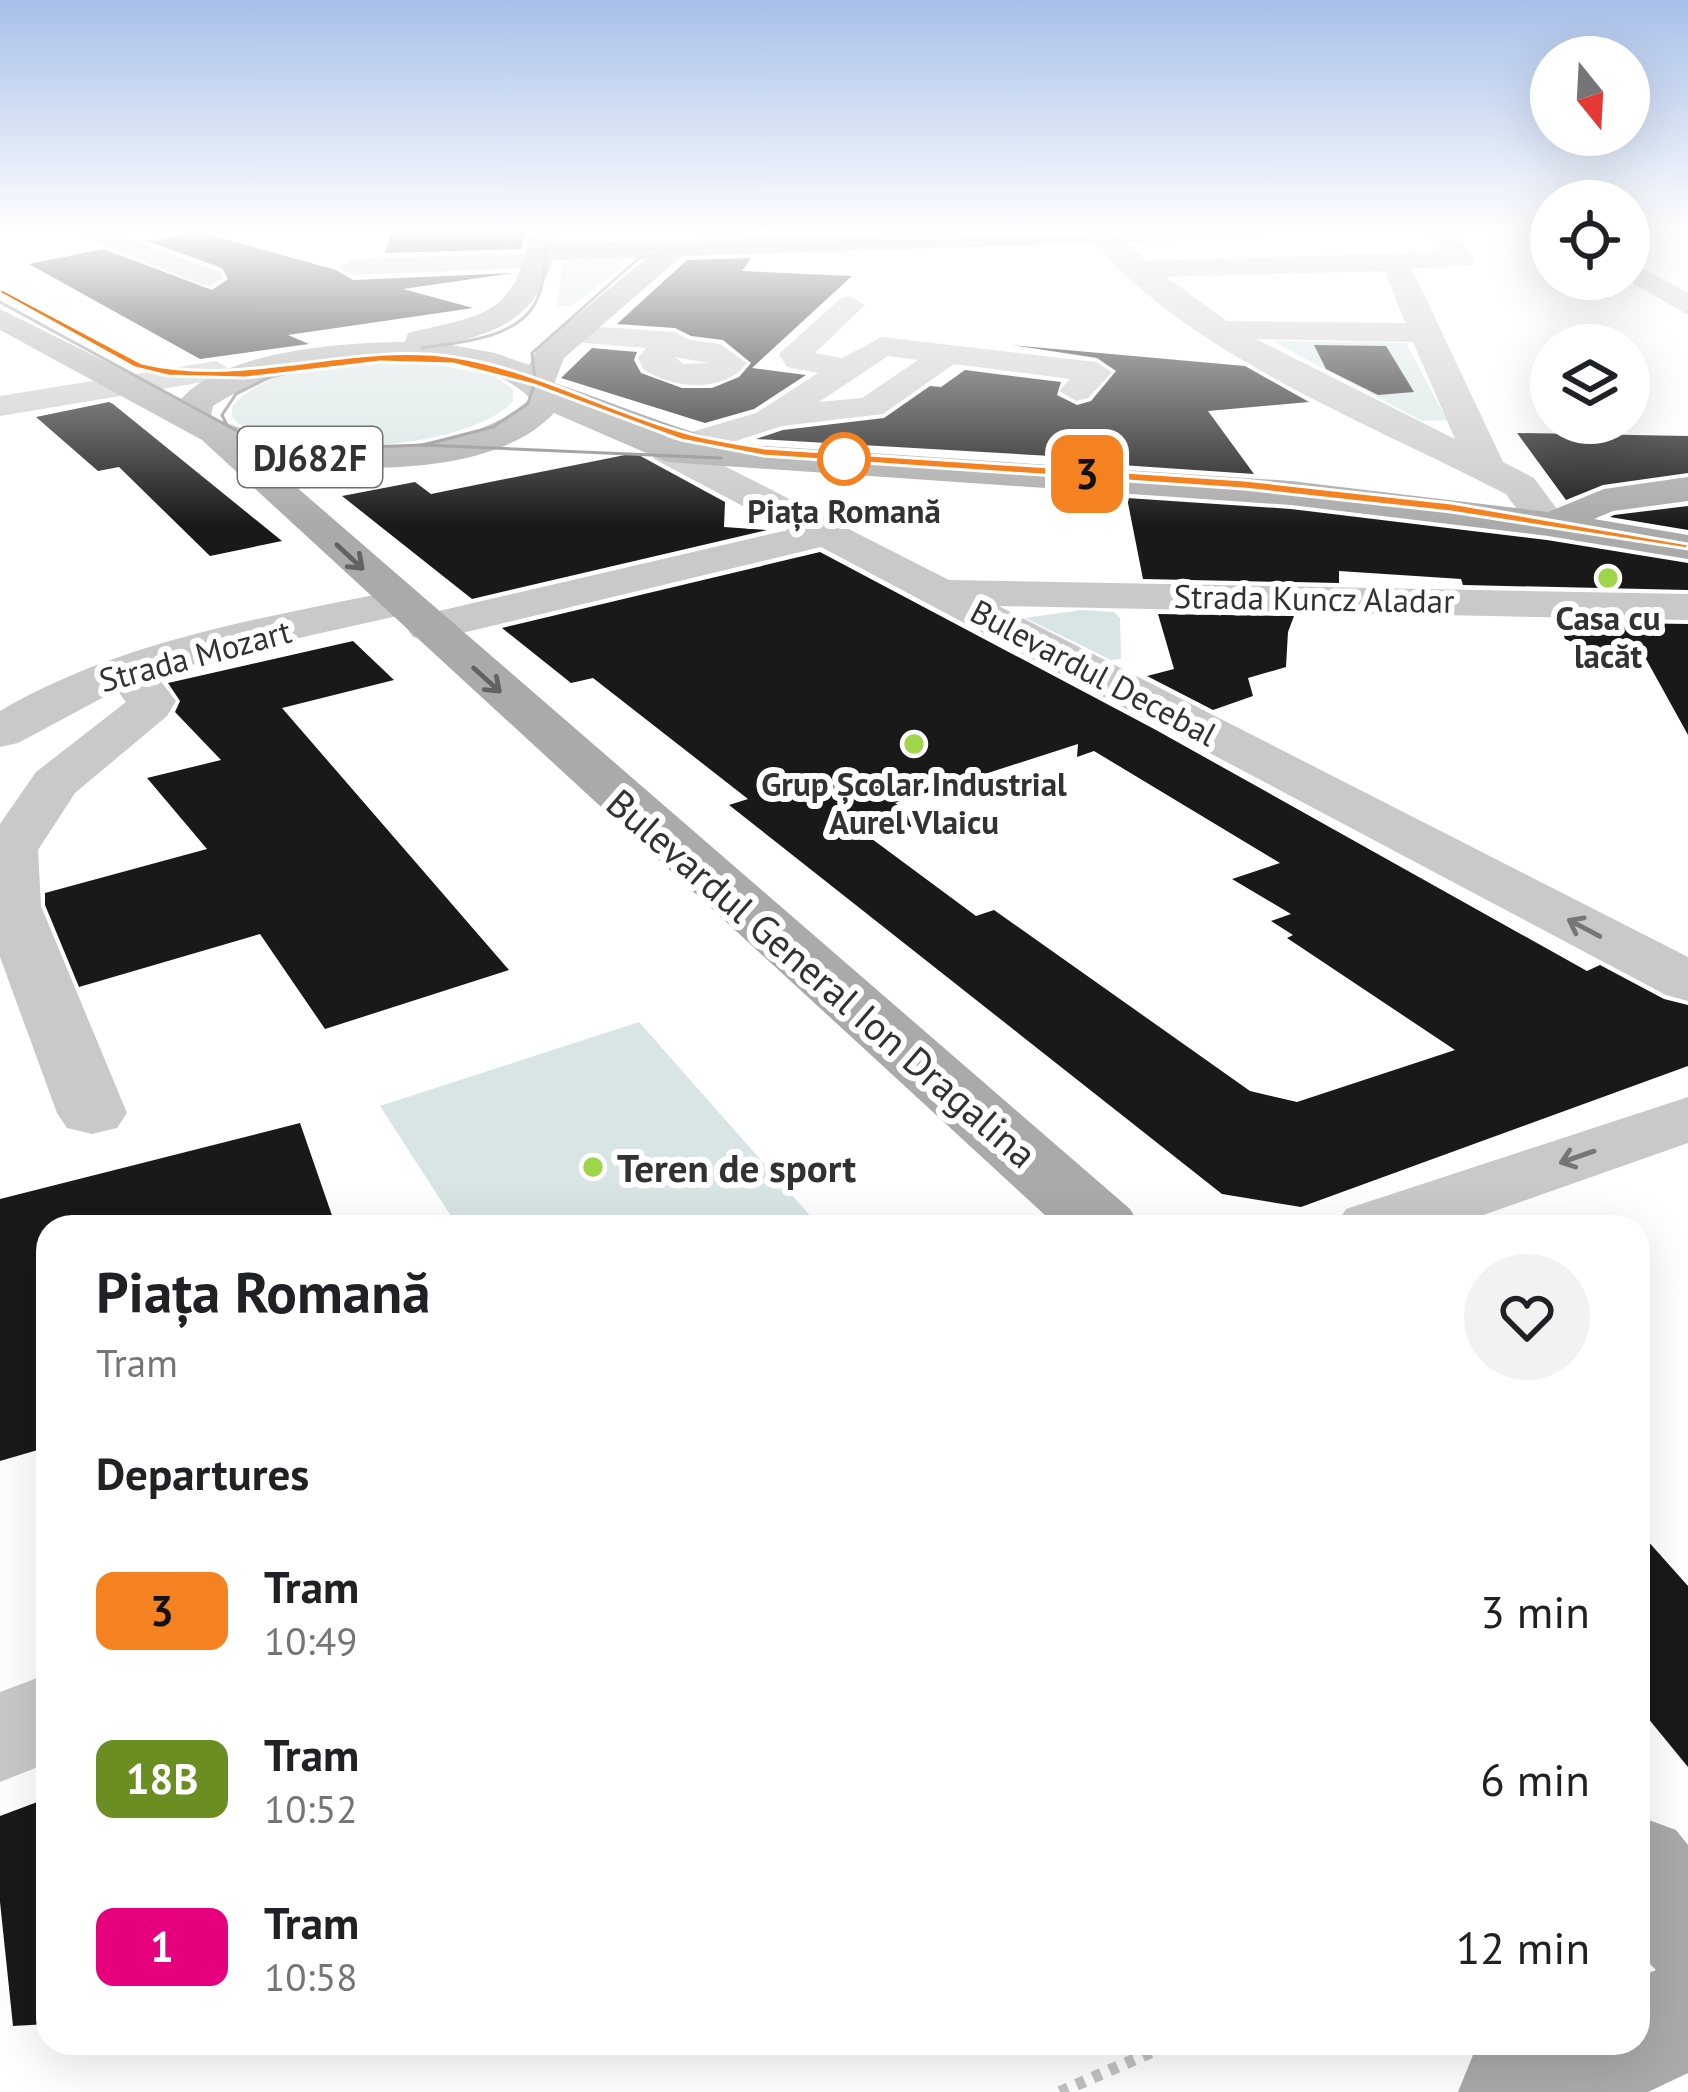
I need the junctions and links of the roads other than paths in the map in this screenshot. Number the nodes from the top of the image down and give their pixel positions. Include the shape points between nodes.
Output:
1 (22, 330) edge
2 (90, 330) edge
3 (462, 330) edge
4 (577, 330) edge
5 (688, 330) edge
6 (822, 330) edge
7 (1216, 330) edge
8 (1241, 330) edge
9 (1422, 330) edge
10 (572, 334) junction
11 (1424, 334) junction
12 (951, 352) junction
13 (294, 362) junction
14 (847, 367) junction
15 (216, 371) junction
16 (126, 384) junction
17 (544, 391) junction
18 (1076, 391) dead end
19 (0, 406) edge
20 (775, 416) junction
21 (206, 429) junction
22 (478, 441) junction
23 (667, 451) junction
24 (1487, 469) junction
25 (1688, 489) edge
26 (1548, 524) junction
27 (824, 534) junction
28 (1688, 548) edge
29 (940, 592) junction
30 (1688, 607) edge
31 (414, 615) junction
32 (124, 668) junction
33 (0, 732) edge
34 (1688, 982) edge
35 (92, 1114) dead end
36 (1688, 1119) edge
37 (1091, 1215) edge
38 (1407, 1215) edge
39 (36, 1723) edge
40 (0, 1737) edge
41 (1650, 1881) edge
42 (1688, 1930) edge
43 (1688, 2014) edge
44 (1650, 2031) edge
45 (1599, 2055) edge
46 (1517, 2092) edge

1 - 16 main road
2 - 15 main road via 149,362
3 - 13 main road, DJ682F
4 - 10 main road, DJ682F
5 - 10 street via 671,344
6 - 14 street via 795,354 799,360
7 - 24 street
8 - 11 street
9 - 11 street
10 - 17 main road, DJ682F via 549,354
11 - 24 street
12 - 14 street via 882,346
12 - 18 street via 1096,372
12 - 20 street via 871,407
13 - 15 main road
13 - 17 main road, DJ682F via 456,356 497,362
13 - 21 main road, DJ682F via 208,390 197,401
14 - 20 street
15 - 16 street
16 - 19 street
16 - 21 main road
17 - 22 main road, DJ682F via 543,410
17 - 23 main road
20 - 23 street
21 - 22 main road, DJ682F via 260,451 319,457
21 -> 31 main road, Bulevardul General Ion Dragalina
22 - 23 main road, Bulevardul Decebal
23 - 26 main road via 1221,486
23 - 27 street, Bulevardul Decebal
24 - 26 street via 1520,487
25 - 26 main road via 1604,501
26 - 28 main road
27 - 29 street, Bulevardul Decebal
27 - 31 street, Strada Mozart
29 - 30 street, Strada Kuncz Aladar
34 -> 29 street, Bulevardul Decebal
31 - 32 street, Strada Mozart
31 -> 37 main road, Bulevardul General Ion Dragalina
32 - 33 street, Strada Mozart
32 - 35 street via 151,700 142,716 55,783 10,850 11,906
36 -> 38 street
39 - 40 street
41 - 42 main road
43 - 44 main road
45 - 46 main road

